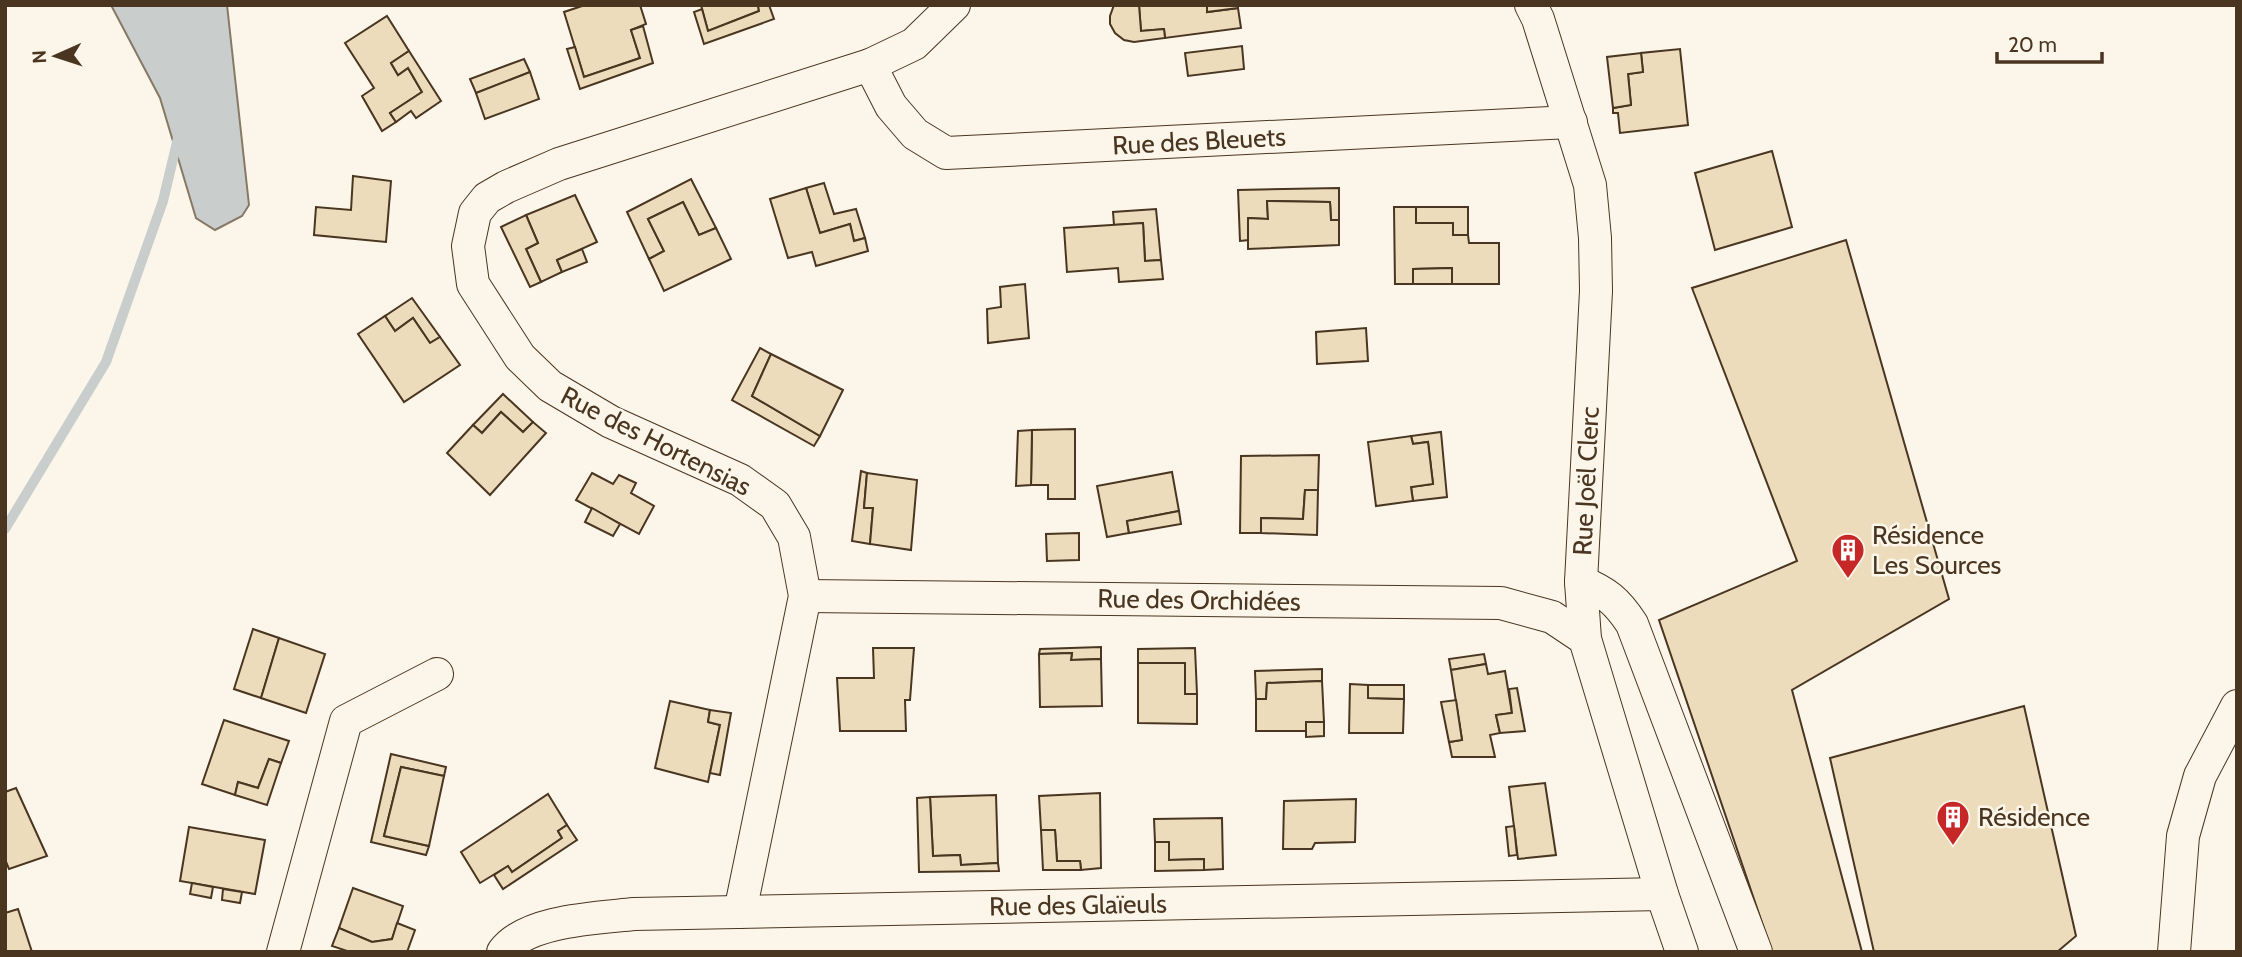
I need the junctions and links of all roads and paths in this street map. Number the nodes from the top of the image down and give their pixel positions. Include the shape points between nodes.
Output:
1 (954, 5) edge
2 (1531, 5) edge
3 (870, 65) junction
4 (1572, 122) junction
5 (1581, 582) junction
6 (805, 596) junction
7 (1585, 639) junction
8 (437, 674) dead end
9 (2237, 706) edge
10 (1662, 894) junction
11 (740, 912) junction
12 (283, 952) edge
13 (503, 952) edge
14 (1682, 952) edge
15 (1756, 952) edge
16 (2175, 952) edge

1 - 3 street, Rue des Hortensias via 914,44
2 - 4 street, Rue Joël Clerc
3 - 4 street, Rue des Bleuets via 891,106 915,134 946,153
3 - 6 street, Rue des Hortensias via 559,164 506,187 487,198 475,213 468,246 473,284 520,357 550,386 611,422 740,480 775,505 794,537
4 - 5 street, Rue Joël Clerc via 1590,185 1595,238
5 - 7 street, Rue Joël Clerc
5 - 15 street via 1602,590 1632,624
6 - 7 street, Rue des Orchidées via 1501,603 1552,617
6 - 11 street, Rue des Hortensias
7 - 10 street, Rue Joël Clerc
8 - 12 street via 346,721
9 - 16 street via 2200,776 2183,836
10 - 11 street, Rue des Glaïeuls
10 - 14 street, Rue Joël Clerc
11 - 13 street, Rue des Glaïeuls via 635,914 554,923 510,942

